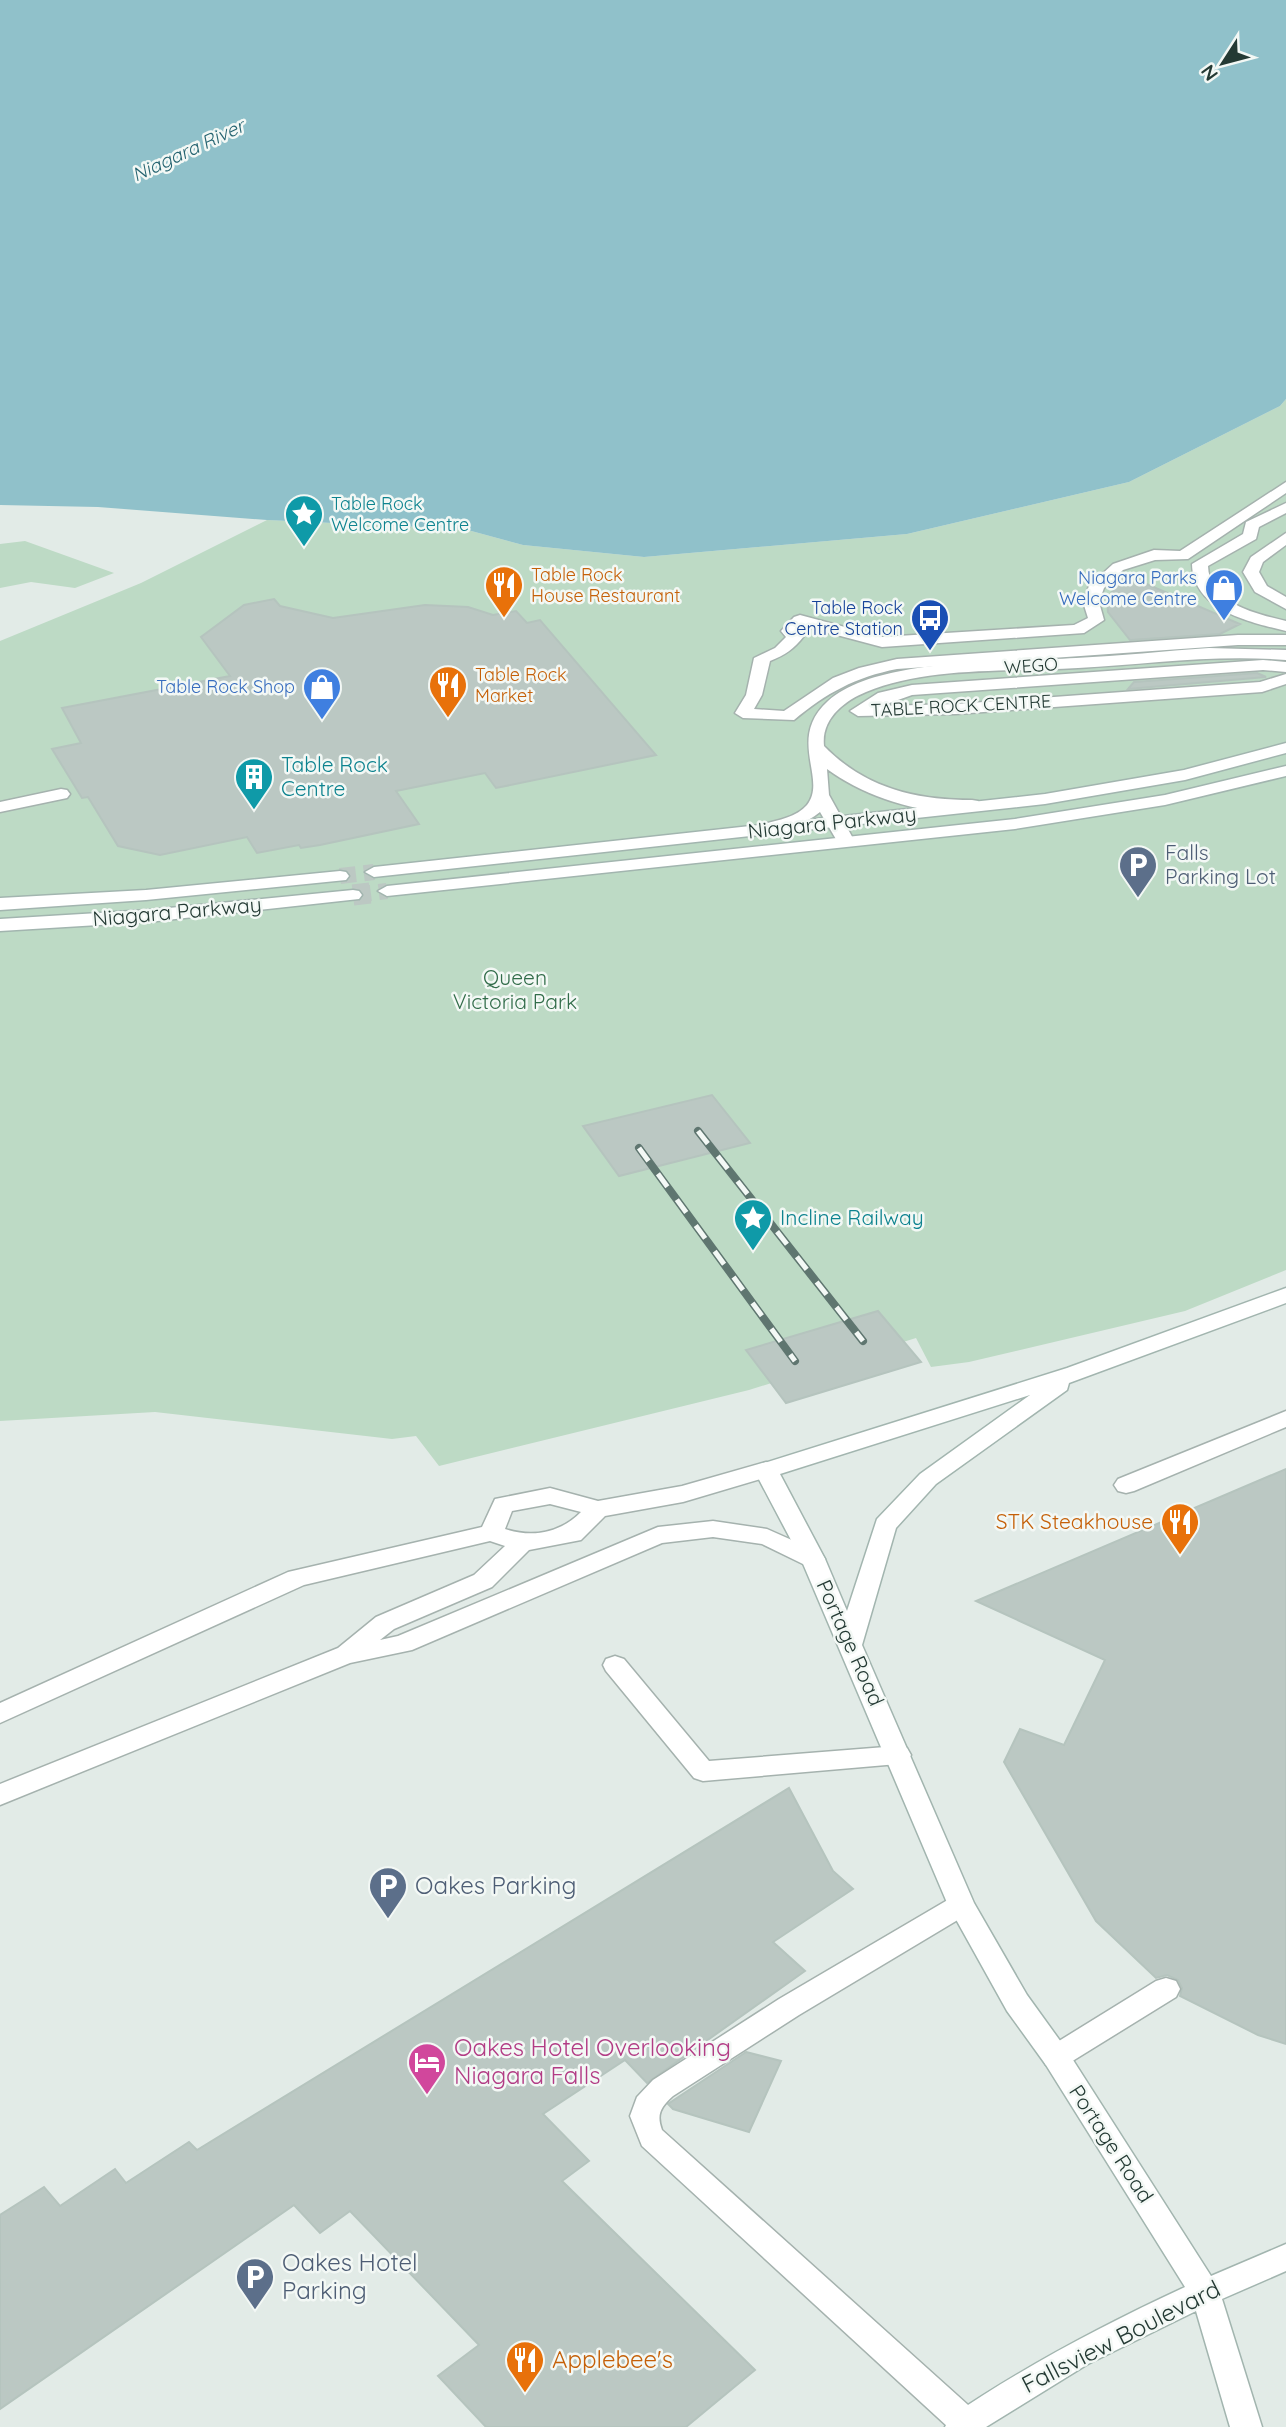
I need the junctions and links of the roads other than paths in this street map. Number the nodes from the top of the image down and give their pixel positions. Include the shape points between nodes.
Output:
1 (1286, 486) edge
2 (1286, 507) edge
3 (1286, 538) edge
4 (1286, 604) edge
5 (1286, 626) edge
6 (1286, 640) edge
7 (1286, 655) edge
8 (1286, 667) edge
9 (1286, 679) edge
10 (1286, 748) edge
11 (817, 750) junction
12 (1286, 771) edge
13 (61, 794) dead end
14 (820, 795) junction
15 (1002, 805) junction
16 (0, 807) edge
17 (836, 823) junction
18 (755, 831) junction
19 (846, 842) junction
20 (374, 872) tunnel mouth
21 (340, 876) tunnel mouth
22 (387, 891) tunnel mouth
23 (353, 895) tunnel mouth
24 (0, 904) edge
25 (0, 925) edge
26 (1286, 1295) edge
27 (1075, 1373) junction
28 (1286, 1418) edge
29 (766, 1470) junction
30 (1126, 1485) dead end
31 (598, 1509) junction
32 (491, 1534) junction
33 (522, 1544) junction
34 (813, 1559) junction
35 (850, 1644) junction
36 (345, 1655) junction
37 (615, 1665) dead end
38 (0, 1714) edge
39 (898, 1755) junction
40 (0, 1795) edge
41 (961, 1905) junction
42 (1166, 1989) dead end
43 (1055, 2057) junction
44 (1286, 2257) edge
45 (1205, 2292) junction
46 (964, 2425) edge
47 (1246, 2427) edge

1 - 6 main road via 1183,556 1154,555 1118,567 1094,593 1091,602 1096,620 1078,630 883,642 800,620 789,631 796,636 790,644 762,658 754,695 743,713 788,716 811,695 855,672 897,664
2 - 5 main road via 1251,525 1251,536 1200,564 1199,571 1205,587 1222,603
3 - 4 main road via 1256,560 1251,572 1261,589
7 - 11 main road, WEGO via 1253,652 888,680 857,690 829,708 818,721
8 - 9 main road, TABLE ROCK CENTRE via 912,690 884,697 858,711 956,709 1262,687
10 - 15 main road, Niagara Parkway via 1172,777
11 - 14 main road, WEGO
11 - 15 main road via 849,778 901,799
12 - 19 main road, Niagara Parkway via 1216,790 1098,812
13 - 16 main road
14 - 17 main road
14 - 18 main road via 812,814
15 - 17 main road, Niagara Parkway
17 - 18 main road, Niagara Parkway
17 - 19 main road
18 - 20 main road, Niagara Parkway
19 - 22 main road, Niagara Parkway
21 - 24 main road, Niagara Parkway
23 - 25 main road, Niagara Parkway via 148,916
26 - 27 main road
27 - 29 main road
27 - 35 main road via 928,1479 885,1525
28 - 30 main road
29 - 31 main road via 683,1494
29 - 34 main road, Portage Road
31 - 32 main road via 550,1496 503,1505
31 - 33 main road via 573,1534
32 - 33 main road
32 - 38 main road via 298,1578
33 - 36 main road via 483,1581 385,1623
34 - 35 main road, Portage Road
34 - 36 main road via 766,1537 713,1529 659,1535 403,1644
35 - 39 main road, Portage Road
36 - 40 main road
37 - 39 main road via 703,1771
39 - 41 main road, Portage Road
41 - 43 main road, Portage Road via 1017,2003
41 - 46 main road via 663,2088 646,2103 643,2124 652,2138
42 - 43 main road
43 - 45 main road, Portage Road
44 - 45 main road, Fallsview Boulevard
45 - 46 main road, Fallsview Boulevard via 1045,2372
45 - 47 main road, Portage Road

